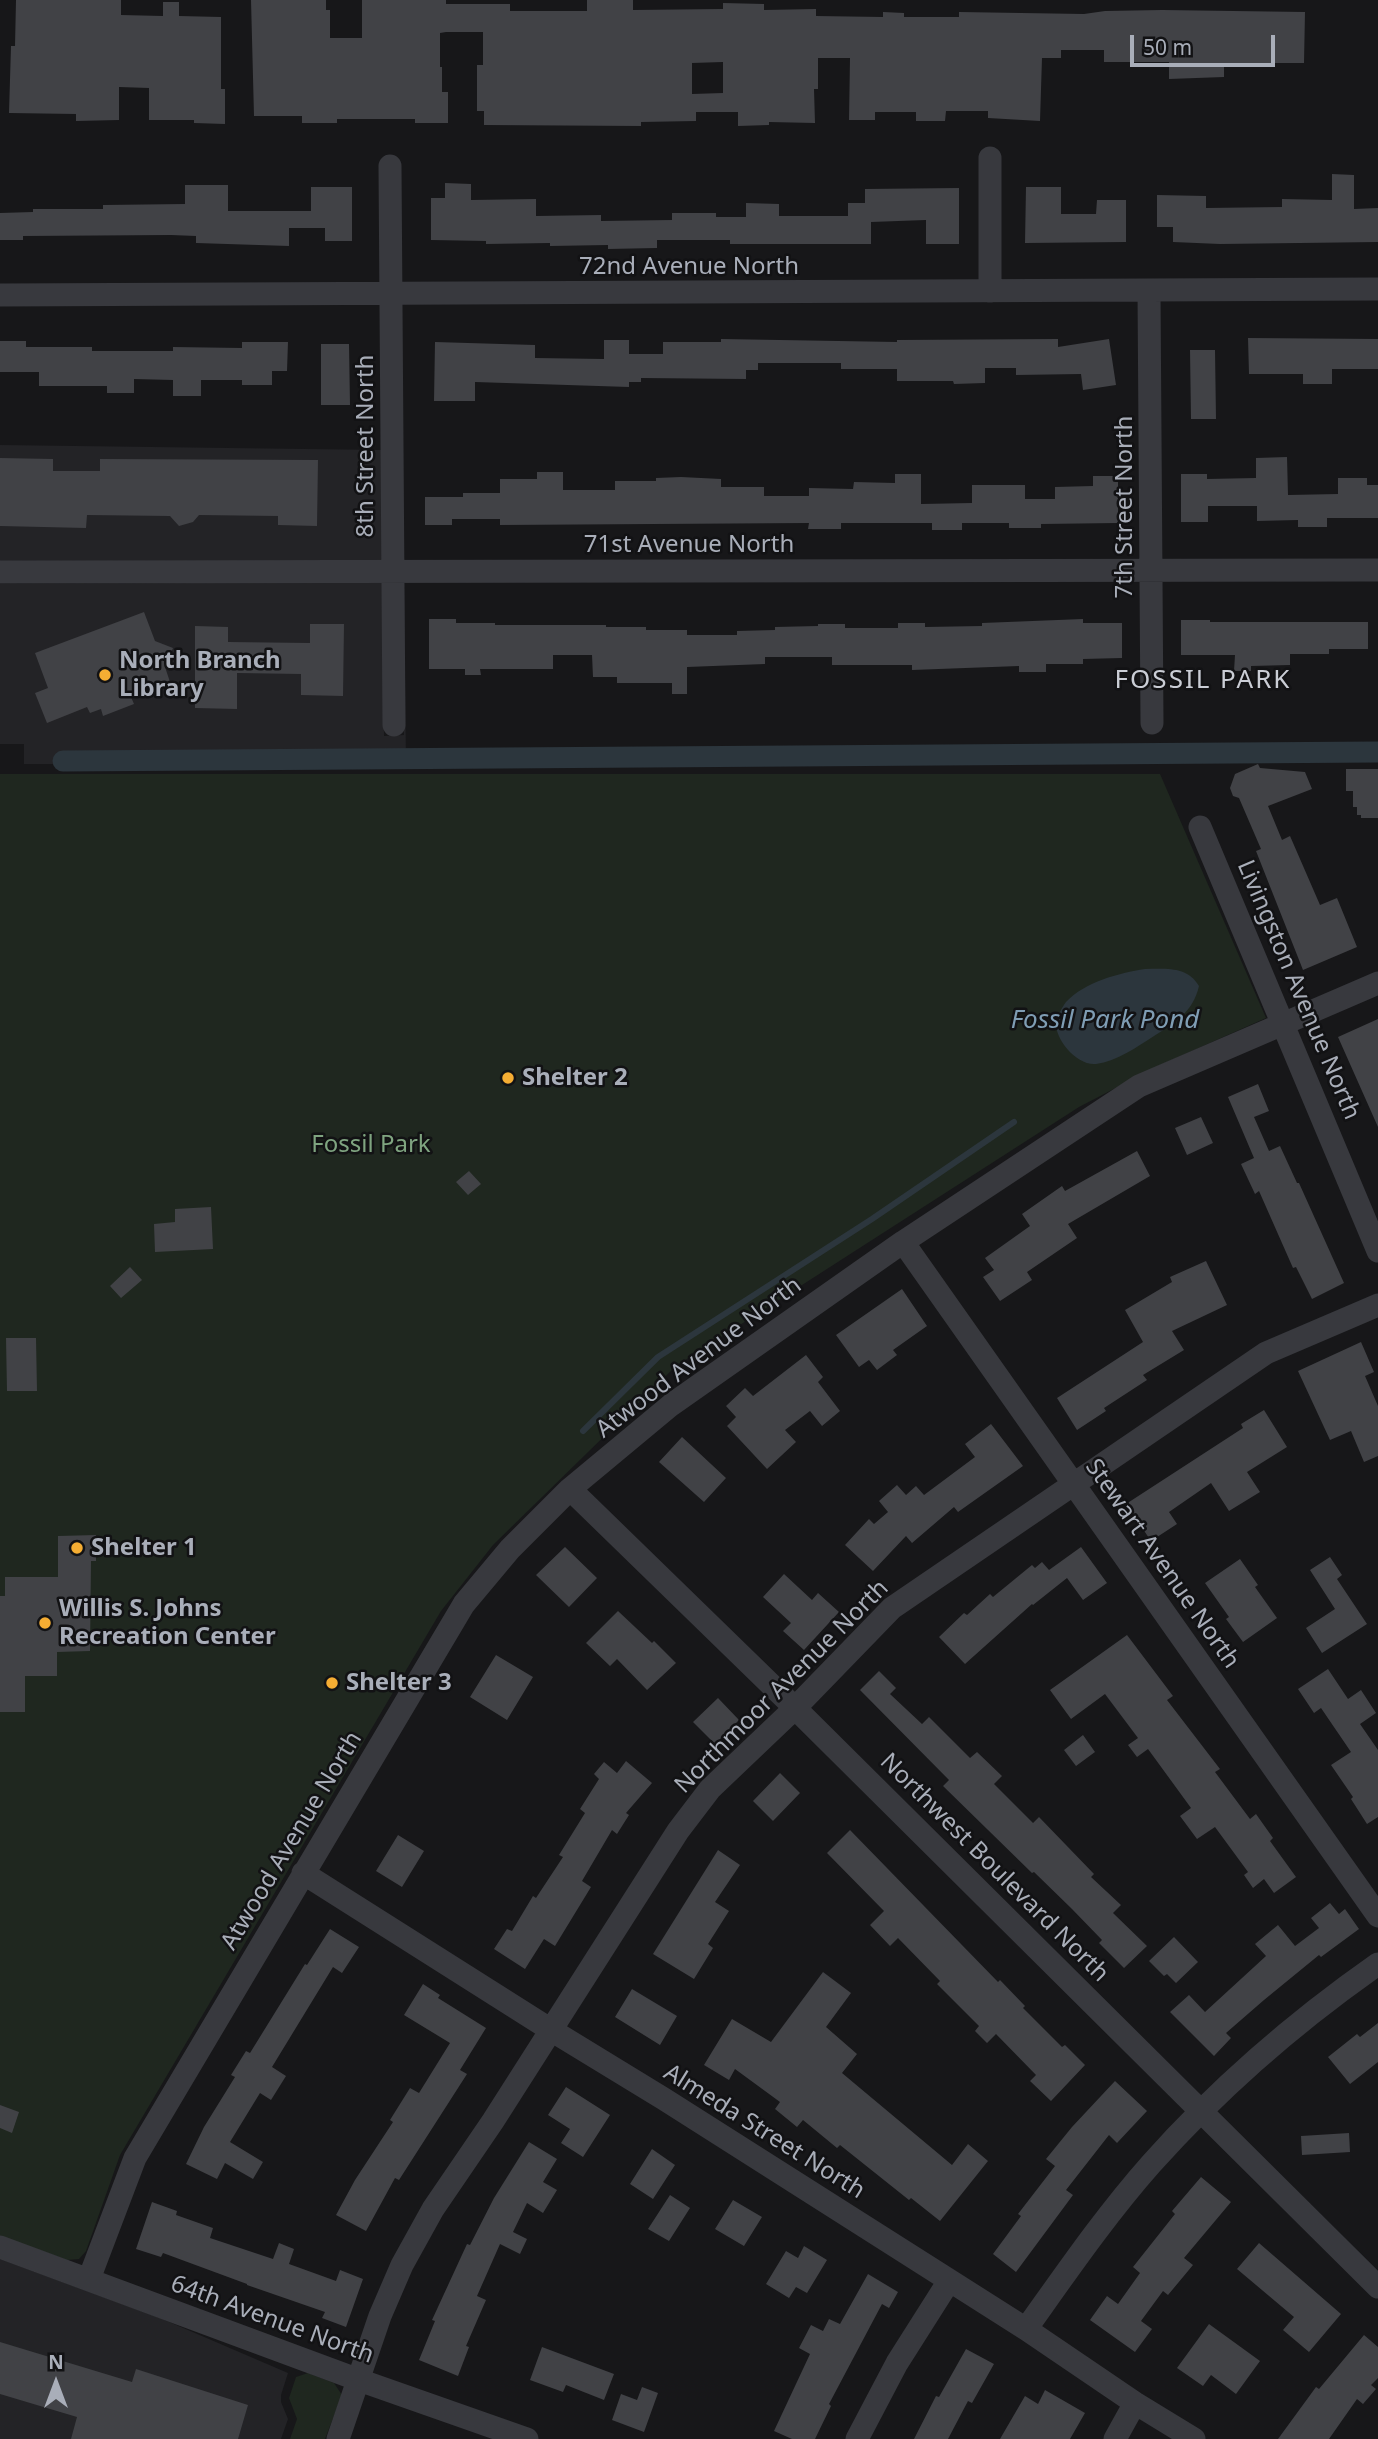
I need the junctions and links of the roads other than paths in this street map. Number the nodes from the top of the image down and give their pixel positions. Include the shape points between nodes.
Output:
1 (990, 158) dead end
2 (390, 166) dead end
3 (1378, 289) edge
4 (1149, 290) junction
5 (990, 291) junction
6 (0, 295) edge
7 (391, 295) junction
8 (1378, 570) edge
9 (393, 571) junction
10 (1152, 571) junction
11 (0, 572) edge
12 (1152, 723) dead end
13 (394, 725) dead end
14 (1200, 827) dead end
15 (1378, 983) edge
16 (1284, 1023) junction
17 (903, 1242) junction
18 (1378, 1251) edge
19 (1378, 1304) edge
20 (1074, 1484) junction
21 (570, 1489) junction
22 (795, 1707) junction
23 (303, 1873) junction
24 (1378, 1916) edge
25 (1378, 1964) edge
26 (551, 2030) junction
27 (1202, 2112) junction
28 (0, 2247) edge
29 (89, 2279) junction
30 (949, 2281) junction
31 (1378, 2287) edge
32 (1026, 2329) junction
33 (359, 2380) junction
34 (1135, 2403) junction
35 (338, 2439) edge
36 (527, 2439) edge
37 (857, 2439) edge
38 (1115, 2439) edge
39 (1194, 2439) edge

1 - 5 street
2 - 7 street, 8th Street North
3 - 4 street, 72nd Avenue North
4 - 5 street, 72nd Avenue North
4 - 10 street, 7th Street North
5 - 7 street, 72nd Avenue North
6 - 7 street, 72nd Avenue North
7 - 9 street, 8th Street North
8 - 10 street, 71st Avenue North
9 - 10 street, 71st Avenue North
9 - 11 street, 71st Avenue North
9 - 13 street, 8th Street North
10 - 12 street, 7th Street North
14 - 16 street, Livingston Avenue North
15 - 16 street, Atwood Avenue North
16 - 17 street, Atwood Avenue North via 1139,1086
16 - 18 street, Livingston Avenue North
17 - 20 street, Stewart Avenue North
17 - 21 street, Atwood Avenue North via 671,1405
19 - 20 street, Northmoor Avenue North via 1266,1353
20 - 22 street, Northmoor Avenue North via 892,1608
20 - 24 street, Stewart Avenue North
21 - 22 street, Northwest Boulevard North
21 - 23 street, Atwood Avenue North via 464,1604
22 - 26 street, Northmoor Avenue North via 710,1789 678,1831
22 - 27 street, Northwest Boulevard North
23 - 26 street, Almeda Street North
23 - 29 street, Atwood Avenue North via 135,2158
25 - 27 street via 1305,2016
26 - 30 street, Almeda Street North
26 - 33 street, Northmoor Avenue North via 433,2209 402,2265
27 - 31 street, Northwest Boulevard North
27 - 32 street via 1112,2210
28 - 29 street, 64th Avenue North
29 - 33 street, 64th Avenue North
30 - 32 street, Almeda Street North
30 - 37 street via 897,2363
32 - 34 street, Almeda Street North
33 - 35 street, Northmoor Avenue North
33 - 36 street, 64th Avenue North
34 - 38 street
34 - 39 street, Almeda Street North

